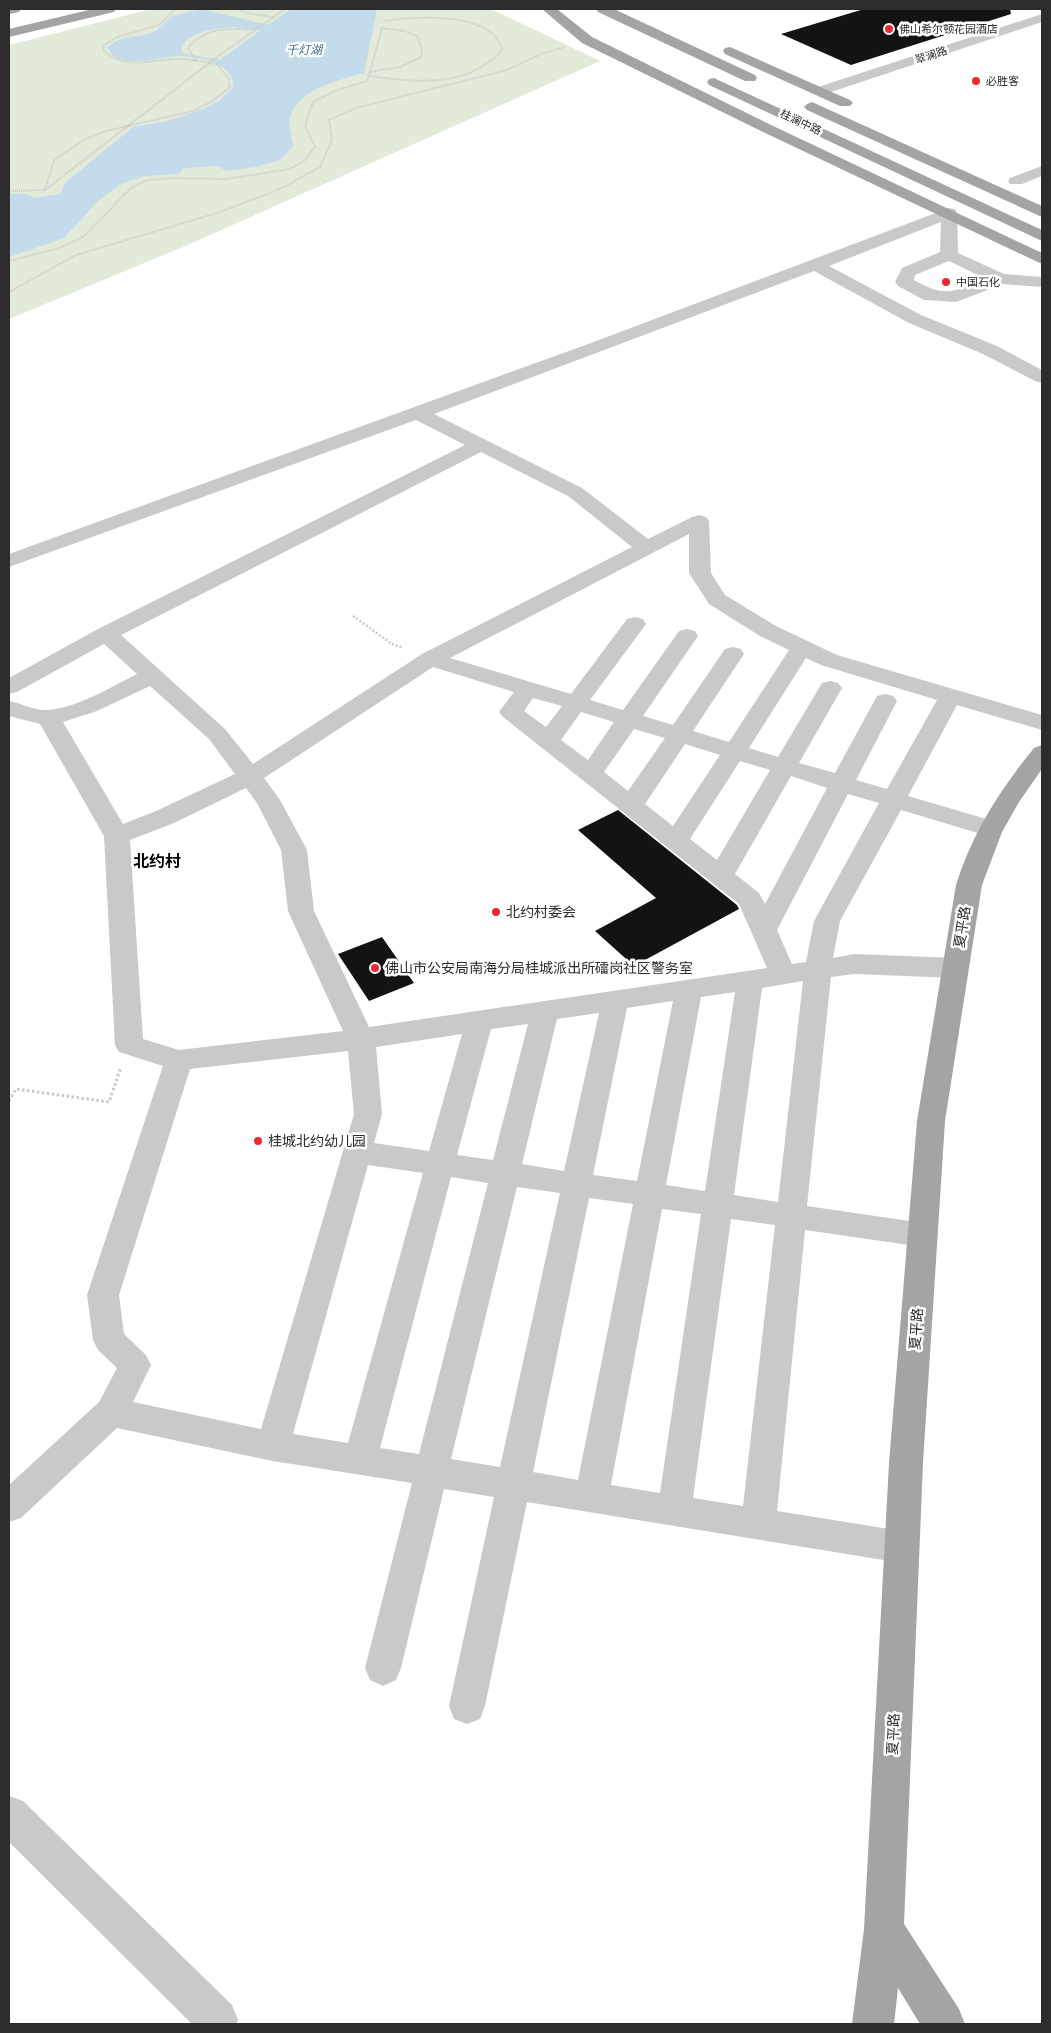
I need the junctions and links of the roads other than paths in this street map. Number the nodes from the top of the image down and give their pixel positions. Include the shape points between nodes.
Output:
1 (73, 9) edge
2 (109, 9) edge
3 (549, 9) edge
4 (559, 9) edge
5 (1024, 9) edge
6 (9, 10) edge
7 (606, 10) edge
8 (21, 11) edge
9 (1042, 17) edge
10 (9, 18) edge
11 (9, 24) edge
12 (595, 26) dead end
13 (9, 33) edge
14 (702, 76) dead end
15 (764, 85) dead end
16 (820, 91) junction
17 (800, 101) dead end
18 (854, 107) dead end
19 (1042, 171) edge
20 (999, 173) dead end
21 (1016, 181) junction
22 (1033, 189) dead end
23 (1042, 212) edge
24 (948, 214) junction
25 (1042, 236) edge
26 (949, 255) junction
27 (1042, 259) edge
28 (817, 266) junction
29 (1001, 279) junction
30 (1042, 282) edge
31 (1041, 375) edge
32 (417, 413) junction
33 (482, 444) junction
34 (646, 548) junction
35 (9, 560) edge
36 (635, 624) dead end
37 (106, 634) junction
38 (687, 636) dead end
39 (802, 647) junction
40 (733, 654) dead end
41 (430, 659) junction
42 (153, 676) junction
43 (9, 687) edge
44 (830, 688) dead end
45 (528, 689) junction
46 (951, 696) junction
47 (885, 701) dead end
48 (576, 704) junction
49 (9, 708) edge
50 (48, 717) junction
51 (628, 719) junction
52 (1042, 723) edge
53 (679, 734) junction
54 (548, 741) junction
55 (735, 751) junction
56 (1042, 753) edge
57 (785, 766) junction
58 (590, 774) junction
59 (250, 776) junction
60 (842, 783) junction
61 (895, 800) junction
62 (631, 806) junction
63 (991, 829) junction
64 (117, 836) junction
65 (676, 841) junction
66 (721, 876) junction
67 (764, 930) junction
68 (956, 968) junction
69 (818, 969) junction
70 (784, 975) junction
71 (750, 980) junction
72 (689, 989) junction
73 (615, 1000) junction
74 (545, 1011) junction
75 (480, 1021) junction
76 (361, 1039) junction
77 (179, 1060) junction
78 (358, 1152) junction
79 (440, 1164) junction
80 (505, 1174) junction
81 (577, 1184) junction
82 (649, 1195) junction
83 (718, 1205) junction
84 (791, 1215) junction
85 (922, 1235) junction
86 (112, 1412) junction
87 (273, 1446) junction
88 (360, 1460) junction
89 (432, 1472) junction
90 (514, 1485) junction
91 (592, 1497) junction
92 (9, 1507) edge
93 (674, 1510) junction
94 (758, 1524) junction
95 (902, 1547) junction
96 (383, 1668) dead end
97 (468, 1706) dead end
98 (9, 1815) edge
99 (884, 1929) junction
100 (219, 2023) edge
101 (873, 2024) edge
102 (944, 2024) edge

1 - 11 main road
2 - 13 main road
3 - 24 main road via 587,40
4 - 12 main road
5 - 9 street
6 - 8 main road
7 - 15 main road
7 - 16 main road via 711,43
8 - 10 main road
9 - 16 street, 翠澜路
14 - 25 main road, 桂澜中路
16 - 18 main road
17 - 23 main road, 桂澜中路
19 - 21 street
20 - 21 main road
21 - 22 main road
24 - 26 street
24 - 27 main road
24 - 28 street
26 - 29 street
26 - 29 street via 908,272 904,282 930,296 956,297
28 - 31 street via 915,319
28 - 32 street
29 - 30 street
32 - 33 street
32 - 35 street
33 - 34 street via 575,492
33 - 37 street
34 - 39 street via 699,521 700,573 717,599 768,631
34 - 41 street
36 - 48 street
37 - 42 street
37 - 43 street
38 - 51 street
39 - 46 street via 829,660
39 - 55 street
40 - 53 street
41 - 45 street
41 - 59 street
42 - 50 street via 70,712
42 - 59 street via 217,734
44 - 57 street
45 - 48 street
45 - 54 street via 511,712
46 - 52 street
46 - 61 street
47 - 60 street
48 - 51 street
48 - 54 street
49 - 50 street
50 - 64 street
51 - 53 street
51 - 58 street
53 - 55 street
53 - 62 street
54 - 58 street
55 - 57 street
55 - 65 street
56 - 63 main road, 夏平路
57 - 60 street
57 - 66 street
58 - 62 street
59 - 64 street via 166,818
59 - 76 street via 268,800 294,850 301,910
60 - 61 street
60 - 67 street
61 - 63 street
61 - 69 street via 828,921
62 - 65 street
63 - 68 main road, 夏平路 via 976,858
64 - 77 street via 129,1045
65 - 66 street
66 - 67 street via 750,899
67 - 70 street
68 - 69 street via 854,964
68 - 85 main road, 夏平路 via 931,1121
69 - 70 street
69 - 84 street
70 - 71 street
71 - 72 street
71 - 83 street
72 - 73 street
72 - 82 street
73 - 74 street
73 - 81 street
74 - 75 street
74 - 80 street
75 - 76 street
75 - 79 street
76 - 77 street
76 - 78 street via 368,1114
77 - 86 street via 103,1295 109,1340 135,1365
78 - 79 street
78 - 87 street
79 - 80 street
79 - 88 street
80 - 81 street
80 - 89 street
81 - 82 street
81 - 90 street
82 - 83 street
82 - 91 street
83 - 84 street
83 - 93 street
84 - 85 street
84 - 94 street
85 - 95 main road, 夏平路
86 - 87 street
86 - 92 street
87 - 88 street
88 - 89 street
89 - 90 street
89 - 96 street
90 - 91 street
90 - 97 street
91 - 93 street
93 - 94 street
94 - 95 street
95 - 99 main road, 夏平路
98 - 100 street
99 - 101 main road, 夏平路
99 - 102 main road

